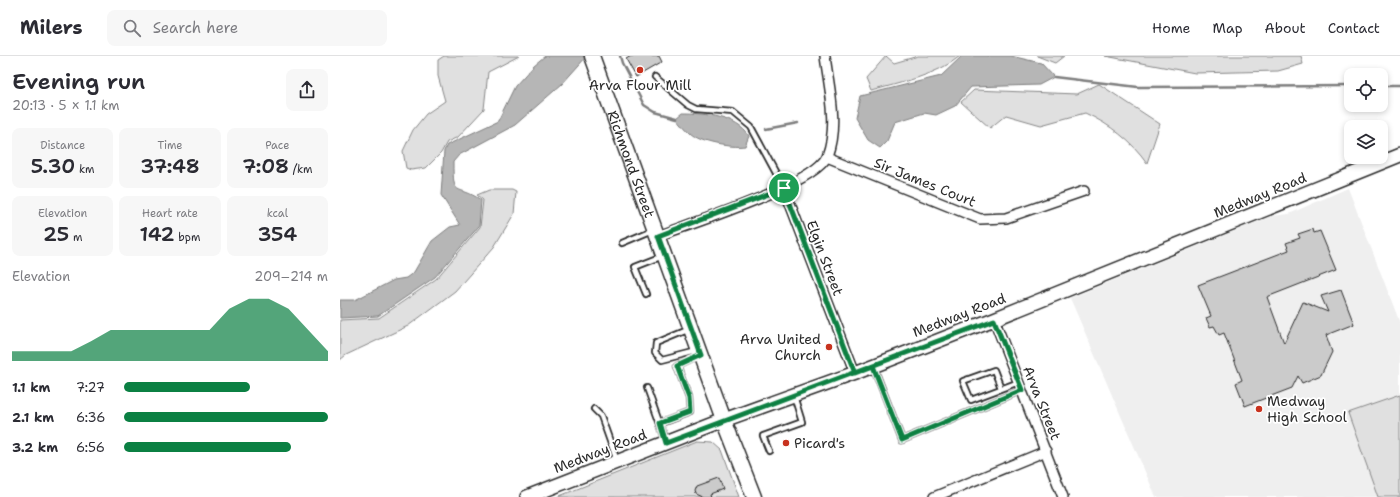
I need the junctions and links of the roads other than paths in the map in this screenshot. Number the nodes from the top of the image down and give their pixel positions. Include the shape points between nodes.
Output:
1 (592, 56) edge
2 (825, 56) edge
3 (656, 77) dead end
4 (1400, 156) edge
5 (827, 157) junction
6 (784, 188) junction
7 (1084, 191) dead end
8 (656, 233) junction
9 (622, 242) dead end
10 (665, 256) junction
11 (646, 294) dead end
12 (994, 320) junction
13 (692, 328) junction
14 (700, 353) junction
15 (873, 366) junction
16 (855, 373) junction
17 (1021, 386) junction
18 (647, 388) dead end
19 (1001, 388) junction
20 (794, 395) junction
21 (594, 409) dead end
22 (724, 420) junction
23 (660, 423) junction
24 (666, 443) junction
25 (769, 451) dead end
26 (1046, 451) junction
27 (617, 461) junction
28 (752, 495) edge
29 (527, 497) edge
30 (934, 497) edge
31 (1063, 497) edge

1 - 8 main road, Richmond Street
2 - 5 street via 833,115
3 - 6 lane via 688,105 696,109 732,112 751,128
4 - 12 main road, Medway Road
5 - 6 street via 810,174
5 - 7 street, Sir James Court via 980,219 1006,218
6 - 8 street
6 - 16 street, Elgin Street
8 - 9 lane
8 - 10 main road, Richmond Street
10 - 11 lane via 635,267
10 - 13 main road, Richmond Street
12 - 15 main road, Medway Road
12 - 17 street, Arva Street
13 - 14 main road, Richmond Street
13 - 14 lane via 656,343 655,353 662,360
14 - 22 main road, Richmond Street
14 - 23 lane via 677,366 689,398 690,412
15 - 16 main road, Medway Road
15 - 17 lane via 902,440
16 - 20 main road, Medway Road
17 - 19 lane
17 - 26 street, Arva Street
18 - 23 lane
19 - 19 lane via 971,400 964,381 994,370
20 - 22 main road, Medway Road
20 - 25 lane via 802,422 763,436
21 - 27 lane via 601,416
22 - 24 main road, Medway Road
22 - 28 main road, Richmond Street
23 - 24 lane
24 - 27 main road, Medway Road
26 - 30 street
26 - 31 street, Arva Street
27 - 29 main road, Medway Road

